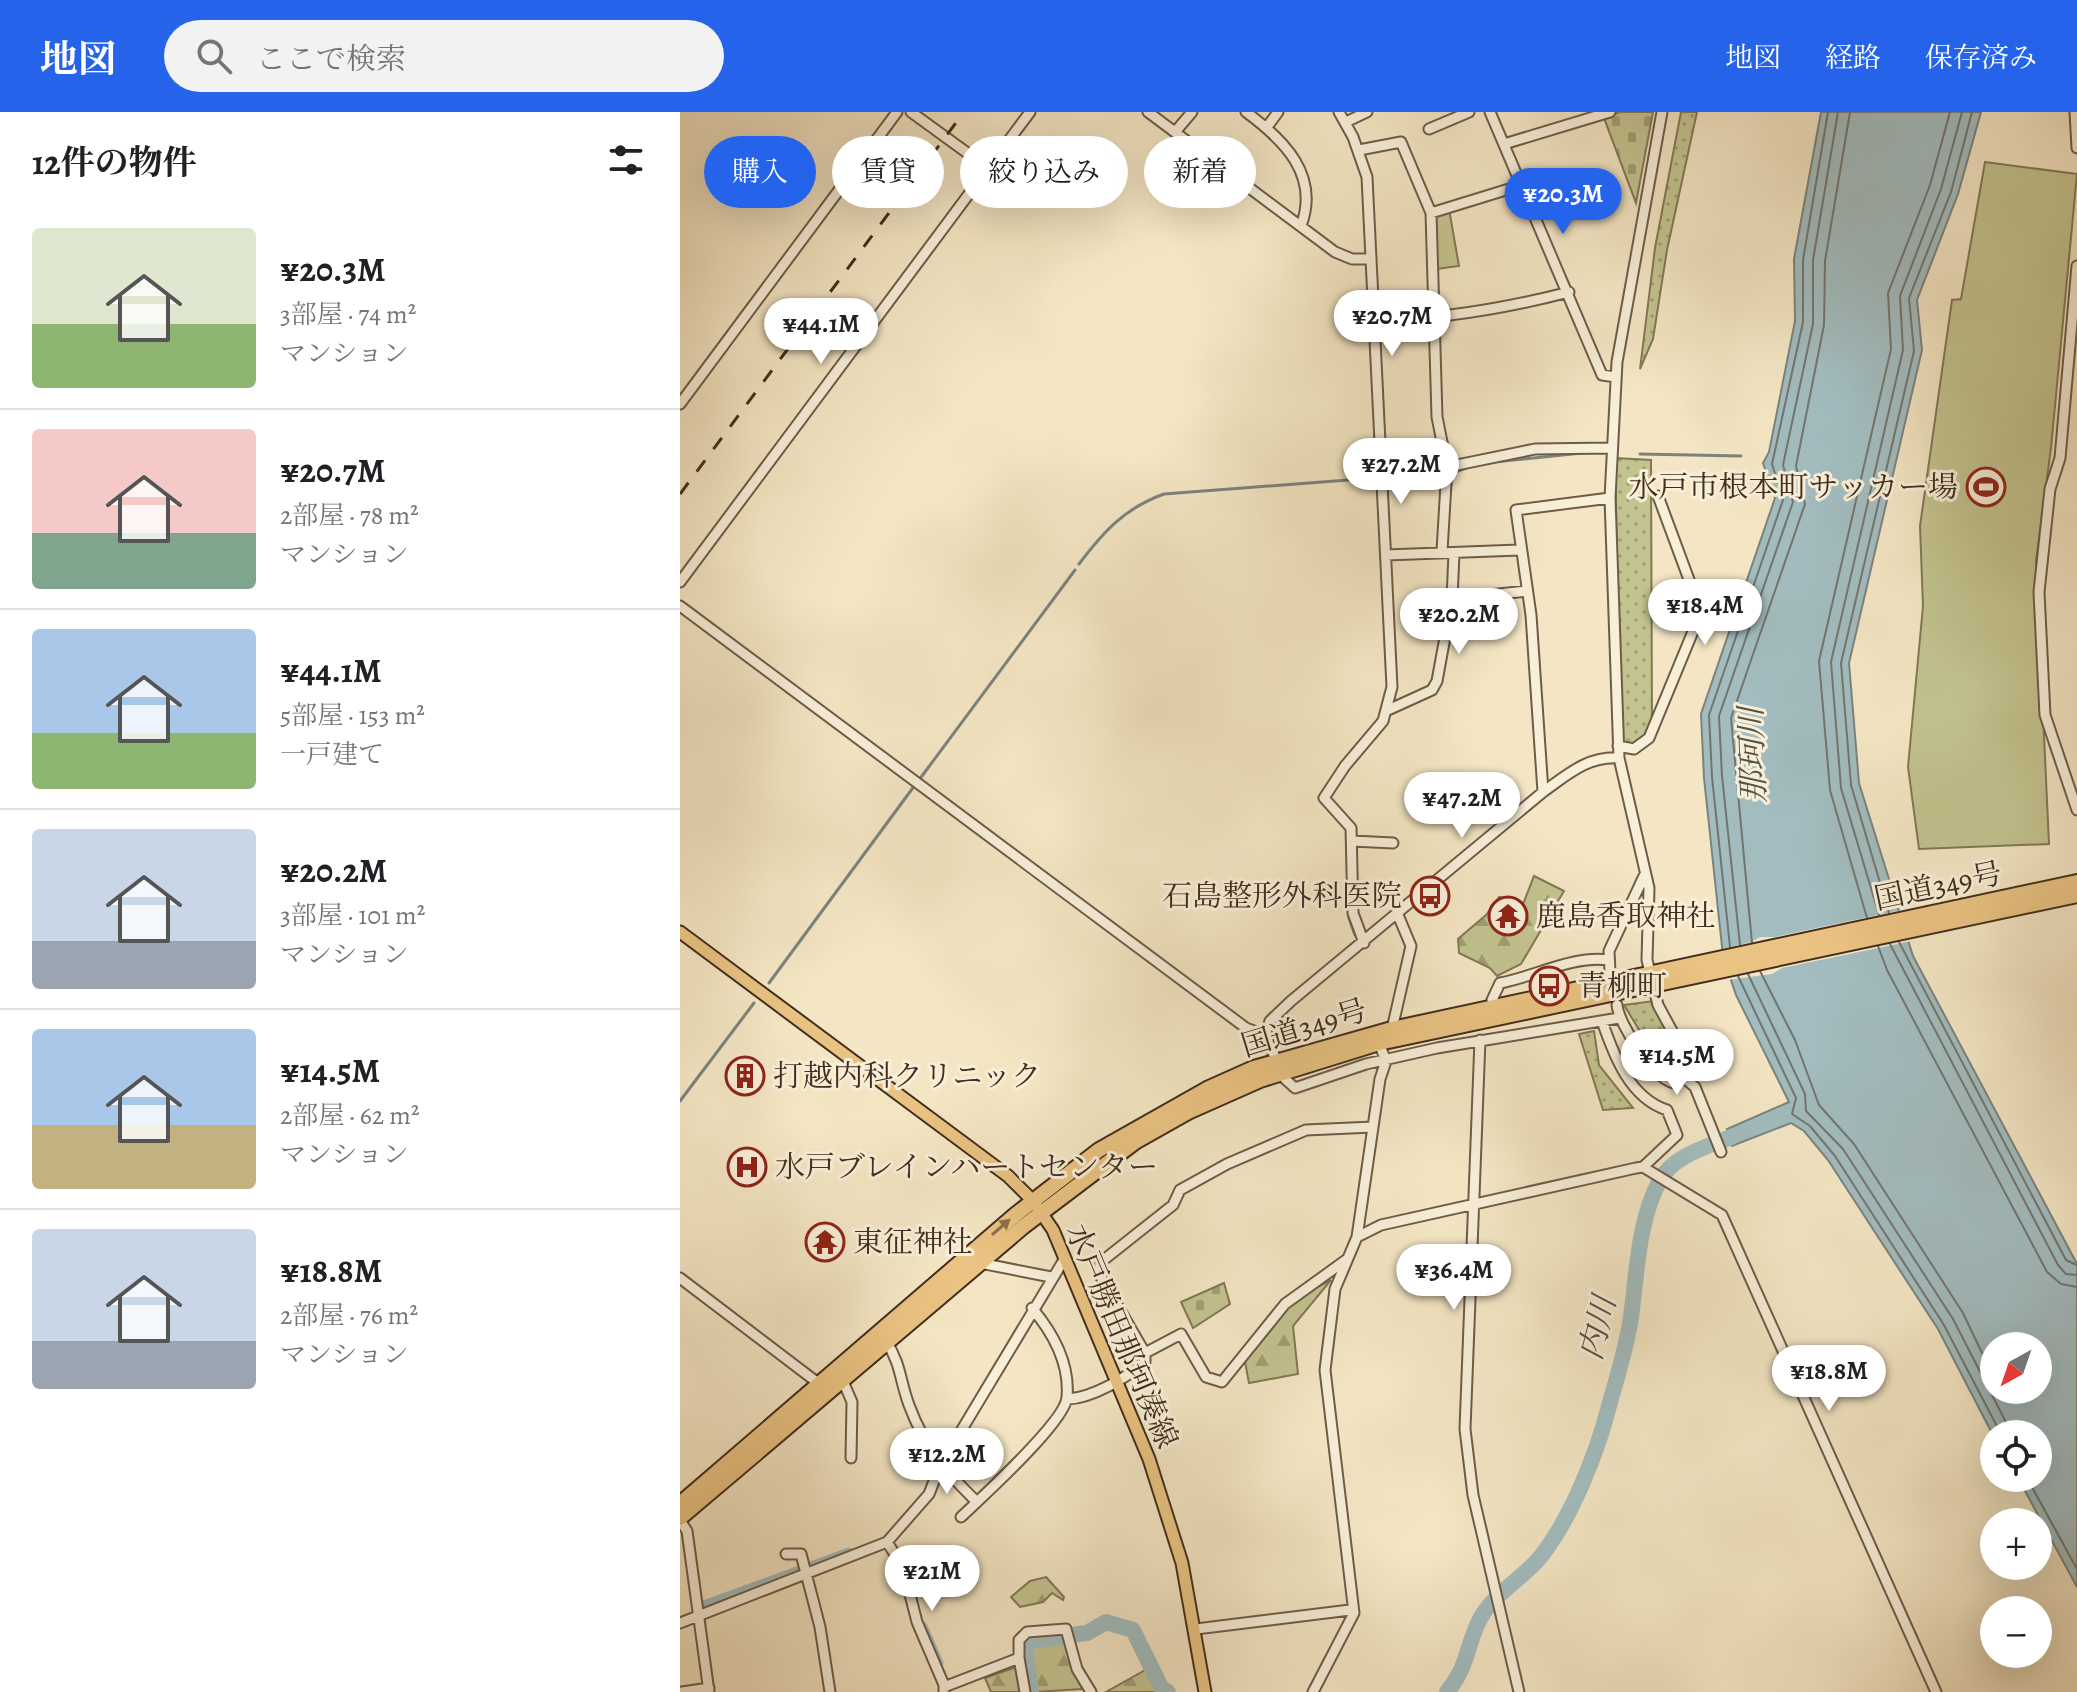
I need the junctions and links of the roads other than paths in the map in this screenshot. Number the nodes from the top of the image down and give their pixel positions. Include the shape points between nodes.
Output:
1 (897, 112) edge
2 (911, 112) edge
3 (1030, 112) edge
4 (1148, 112) edge
5 (1192, 112) edge
6 (1246, 112) edge
7 (1278, 112) edge
8 (1339, 112) edge
9 (1367, 112) edge
10 (1469, 112) edge
11 (1490, 112) edge
12 (1610, 112) edge
13 (1662, 112) edge
14 (2075, 112) edge
15 (1346, 122) junction
16 (1267, 127) junction
17 (1429, 129) dead end
18 (1175, 132) junction
19 (1012, 136) edge
20 (1504, 144) junction
21 (960, 148) edge
22 (2077, 148) edge
23 (1359, 150) junction
24 (1522, 185) junction
25 (960, 206) edge
26 (1431, 213) junction
27 (1301, 226) junction
28 (1371, 259) junction
29 (2077, 266) edge
30 (1569, 292) junction
31 (1436, 319) junction
32 (1374, 321) junction
33 (1616, 377) junction
34 (680, 404) edge
35 (1611, 448) junction
36 (1446, 470) junction
37 (1383, 479) junction
38 (1658, 496) dead end
39 (1610, 498) junction
40 (1519, 550) junction
41 (1442, 551) junction
42 (1454, 553) junction
43 (1386, 555) junction
44 (680, 582) edge
45 (1527, 591) junction
46 (1452, 599) junction
47 (680, 606) edge
48 (1388, 710) junction
49 (1618, 746) junction
50 (1619, 758) junction
51 (1543, 792) junction
52 (2077, 810) edge
53 (1352, 841) junction
54 (1393, 843) dead end
55 (1645, 873) junction
56 (2077, 882) edge
57 (2077, 895) edge
58 (1398, 915) junction
59 (680, 932) edge
60 (1364, 943) junction
61 (1608, 960) junction
62 (1610, 972) dead end
63 (1672, 976) junction
64 (1652, 980) junction
65 (1492, 1000) dead end
66 (1617, 1005) dead end
67 (1619, 1018) junction
68 (1602, 1021) junction
69 (1392, 1029) junction
70 (1265, 1035) junction
71 (1480, 1040) junction
72 (1379, 1043) junction
73 (1386, 1061) junction
74 (1279, 1067) junction
75 (1684, 1078) junction
76 (1373, 1127) junction
77 (1721, 1152) dead end
78 (1643, 1167) junction
79 (1476, 1202) junction
80 (1037, 1206) junction
81 (1357, 1237) junction
82 (1065, 1258) junction
83 (1347, 1259) junction
84 (980, 1263) junction
85 (1051, 1277) junction
86 (680, 1278) edge
87 (1032, 1308) junction
88 (883, 1337) junction
89 (1145, 1353) junction
90 (842, 1379) junction
91 (1116, 1381) junction
92 (824, 1387) junction
93 (1068, 1399) junction
94 (851, 1458) dead end
95 (940, 1466) junction
96 (977, 1502) junction
97 (680, 1504) edge
98 (961, 1517) dead end
99 (680, 1519) edge
100 (887, 1542) junction
101 (786, 1554) dead end
102 (805, 1570) junction
103 (1354, 1613) junction
104 (698, 1614) junction
105 (680, 1623) edge
106 (1196, 1629) junction
107 (1019, 1658) junction
108 (709, 1690) edge
109 (944, 1690) edge
110 (682, 1692) edge
111 (830, 1692) edge
112 (1025, 1692) edge
113 (1091, 1692) edge
114 (1205, 1692) edge
115 (1313, 1692) edge
116 (1519, 1692) edge
117 (1936, 1692) edge

1 - 34 street
2 - 21 street
3 - 19 street
4 - 18 street
5 - 18 street
6 - 16 street
7 - 16 street
8 - 15 street
9 - 15 street
10 - 17 street
11 - 20 street
12 - 20 street
13 - 33 street
14 - 22 street
15 - 23 street
16 - 27 street via 1290,150 1303,177 1306,202
18 - 27 street
20 - 24 street
23 - 26 street via 1401,142
23 - 28 street via 1367,177
24 - 26 street
24 - 30 street
25 - 44 street
26 - 31 street
27 - 28 street via 1344,257
28 - 32 street
29 - 52 street via 2060,458 2050,489 2039,592 2045,715
30 - 31 street via 1501,310
30 - 33 street via 1602,375
31 - 32 street
31 - 36 street via 1437,417
32 - 37 street
33 - 35 street
35 - 36 street via 1535,449
35 - 39 street
36 - 37 street
36 - 41 street
37 - 43 street
38 - 49 street via 1701,612 1649,738 1634,749
39 - 40 street via 1516,510
39 - 49 street
40 - 42 street
40 - 45 street
41 - 42 street
41 - 43 street
42 - 46 street
43 - 48 street via 1392,687
45 - 46 street
45 - 51 street
46 - 48 street via 1432,690
47 - 70 street via 1246,1028
48 - 53 street via 1324,798 1351,828
49 - 50 street
50 - 51 street via 1592,760
50 - 55 street
51 - 58 street
53 - 54 street
53 - 60 street via 1353,913
55 - 61 street
55 - 64 street via 1645,954
56 - 63 highway, 国道349号
57 - 63 highway, 国道349号
58 - 60 street
58 - 69 street via 1411,946
59 - 80 main road, 水戸勝田那珂湊線 via 1014,1181
60 - 70 street via 1278,1013
61 - 62 street
61 - 65 street via 1560,966 1500,983
63 - 64 highway, 国道349号
64 - 69 highway, 国道349号
64 - 72 highway, 国道349号
64 - 75 street via 1658,1005 1690,1064
66 - 67 street
67 - 68 street
67 - 75 street via 1661,1079 1674,1083
68 - 71 street
68 - 78 street via 1610,1048 1643,1099 1667,1110 1677,1135
69 - 74 highway, 国道349号
70 - 74 street
71 - 73 street
71 - 79 street
72 - 73 street
72 - 74 highway, 国道349号
73 - 74 street via 1302,1087 1289,1085
73 - 76 street
74 - 80 highway, 国道349号 via 1165,1124
75 - 77 street via 1695,1087
76 - 81 street
76 - 89 street via 1306,1130 1227,1164 1180,1190 1173,1205 1101,1262 1098,1272
78 - 79 street
78 - 117 street via 1722,1215
79 - 81 street via 1381,1225
79 - 116 street via 1465,1429 1473,1495
80 - 82 main road, 水戸勝田那珂湊線
80 - 84 highway, 国道349号
88 -> 80 highway, 国道349号
81 - 83 street
82 - 85 street
82 - 91 main road, 水戸勝田那珂湊線
83 - 89 street via 1291,1297 1222,1382 1206,1377 1181,1334
83 - 103 street via 1335,1289 1325,1370
84 - 85 street
84 - 88 highway, 国道349号
85 - 87 street
86 - 92 street
87 - 93 street via 1058,1341
87 - 95 street
88 - 90 highway, 国道349号
88 - 92 highway, 国道349号
88 - 95 street via 899,1362 909,1404
89 - 91 street via 1145,1362
90 - 92 highway, 国道349号
90 - 94 street via 852,1402
91 - 93 street
91 - 106 main road, 水戸勝田那珂湊線 via 1171,1520
92 - 97 highway, 国道349号
92 - 99 highway, 国道349号
93 - 96 street via 1055,1422
95 - 96 street
95 - 100 street via 929,1494
96 - 98 street
99 - 104 street via 687,1531
100 - 102 street
100 - 109 street via 903,1567 917,1622
101 - 102 street via 801,1554
102 - 104 street
102 - 111 street
103 - 106 street
103 - 115 street
104 - 105 street
104 - 108 street
106 - 114 main road, 水戸勝田那珂湊線
107 - 109 street
107 - 112 street
107 - 113 street via 1019,1640 1027,1632 1066,1629 1077,1669
108 - 110 street

